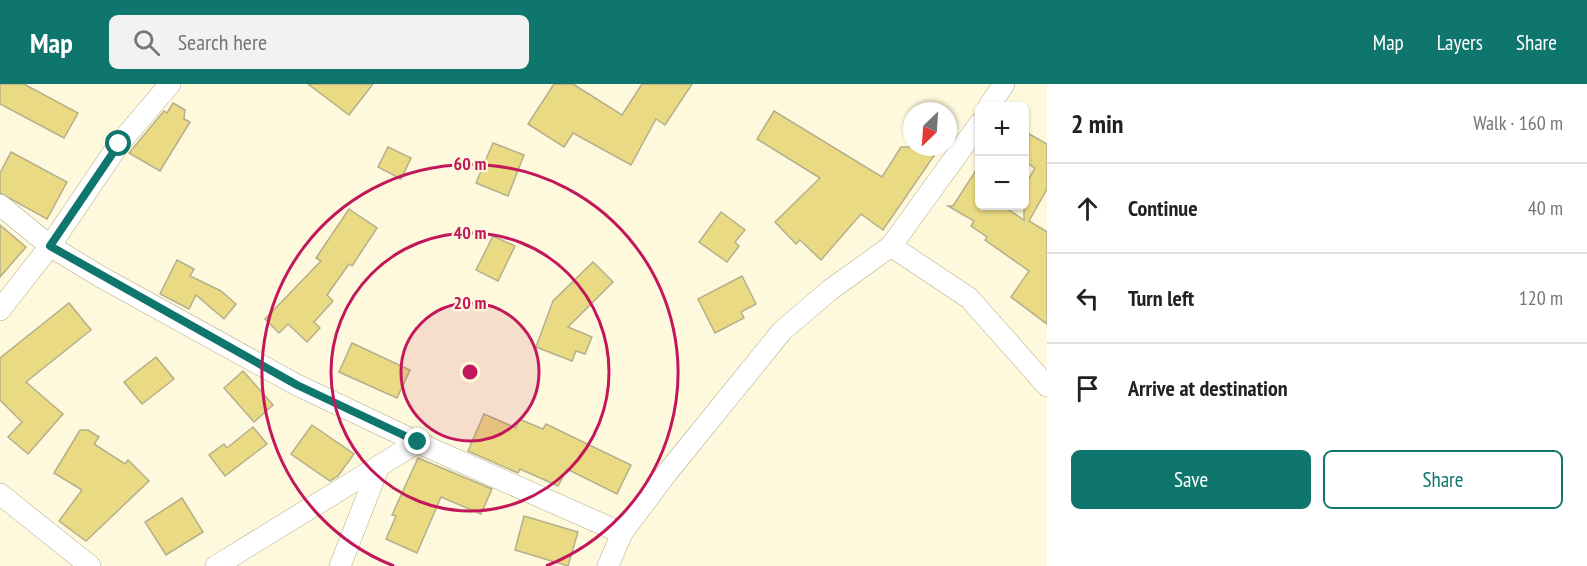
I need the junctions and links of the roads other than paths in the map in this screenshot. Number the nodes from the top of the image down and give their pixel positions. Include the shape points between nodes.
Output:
1 (170, 84) edge
2 (1004, 84) edge
3 (993, 102) edge
4 (975, 130) edge
5 (0, 206) edge
6 (50, 246) junction
7 (891, 246) junction
8 (0, 310) edge
9 (1047, 386) edge
10 (418, 442) junction
11 (379, 466) junction
12 (0, 494) edge
13 (622, 533) junction
14 (90, 566) edge
15 (216, 566) edge
16 (340, 566) edge
17 (608, 566) edge

1 - 6 street via 119,144
2 - 3 street
4 - 7 street
5 - 6 street
6 - 8 street
6 - 10 street via 297,385
7 - 9 street via 969,298
7 - 13 street via 782,331
10 - 11 street
10 - 13 street
11 - 15 street
11 - 16 street
12 - 14 street
13 - 17 street

